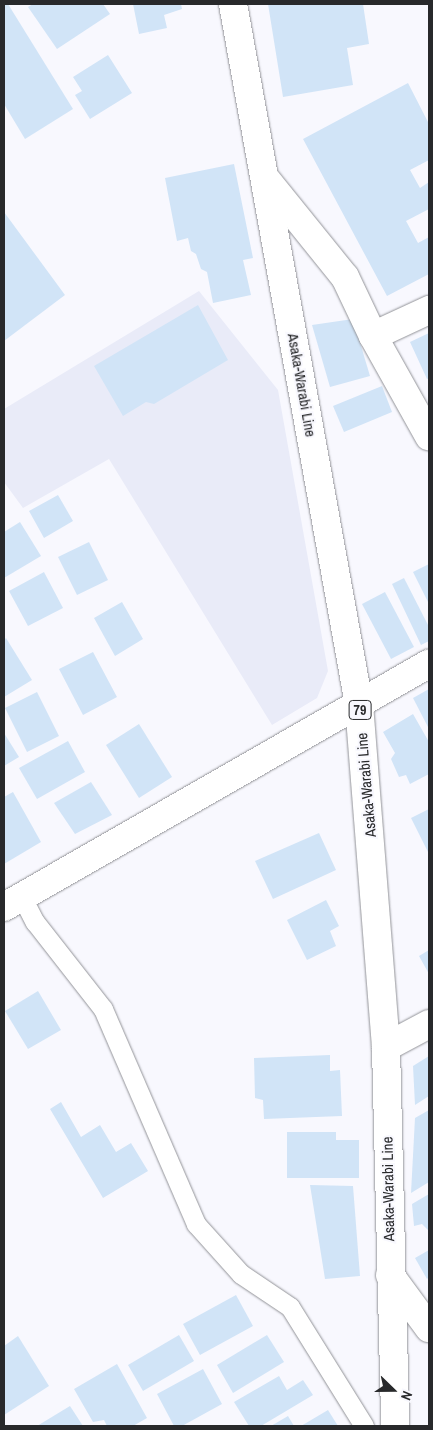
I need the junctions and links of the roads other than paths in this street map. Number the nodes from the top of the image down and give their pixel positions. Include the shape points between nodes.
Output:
1 (233, 4) edge
2 (265, 178) junction
3 (429, 310) edge
4 (373, 336) junction
5 (429, 436) edge
6 (429, 664) edge
7 (359, 704) junction
8 (13, 902) edge
9 (429, 1024) edge
10 (386, 1047) junction
11 (390, 1275) junction
12 (426, 1316) edge
13 (364, 1426) edge
14 (394, 1426) edge

1 - 2 main road, Asaka-Warabi Line / 79
2 - 4 main road via 345,277
2 - 7 main road, Asaka-Warabi Line / 79
3 - 4 main road
4 - 5 main road
6 - 7 main road
7 - 8 main road
7 - 10 main road, Asaka-Warabi Line / 79
8 - 13 lane via 35,922 103,1009 196,1224 241,1274 290,1306
9 - 10 main road
10 - 11 main road, Asaka-Warabi Line / 79
11 - 12 main road
11 - 14 main road, Asaka-Warabi Line / 79

